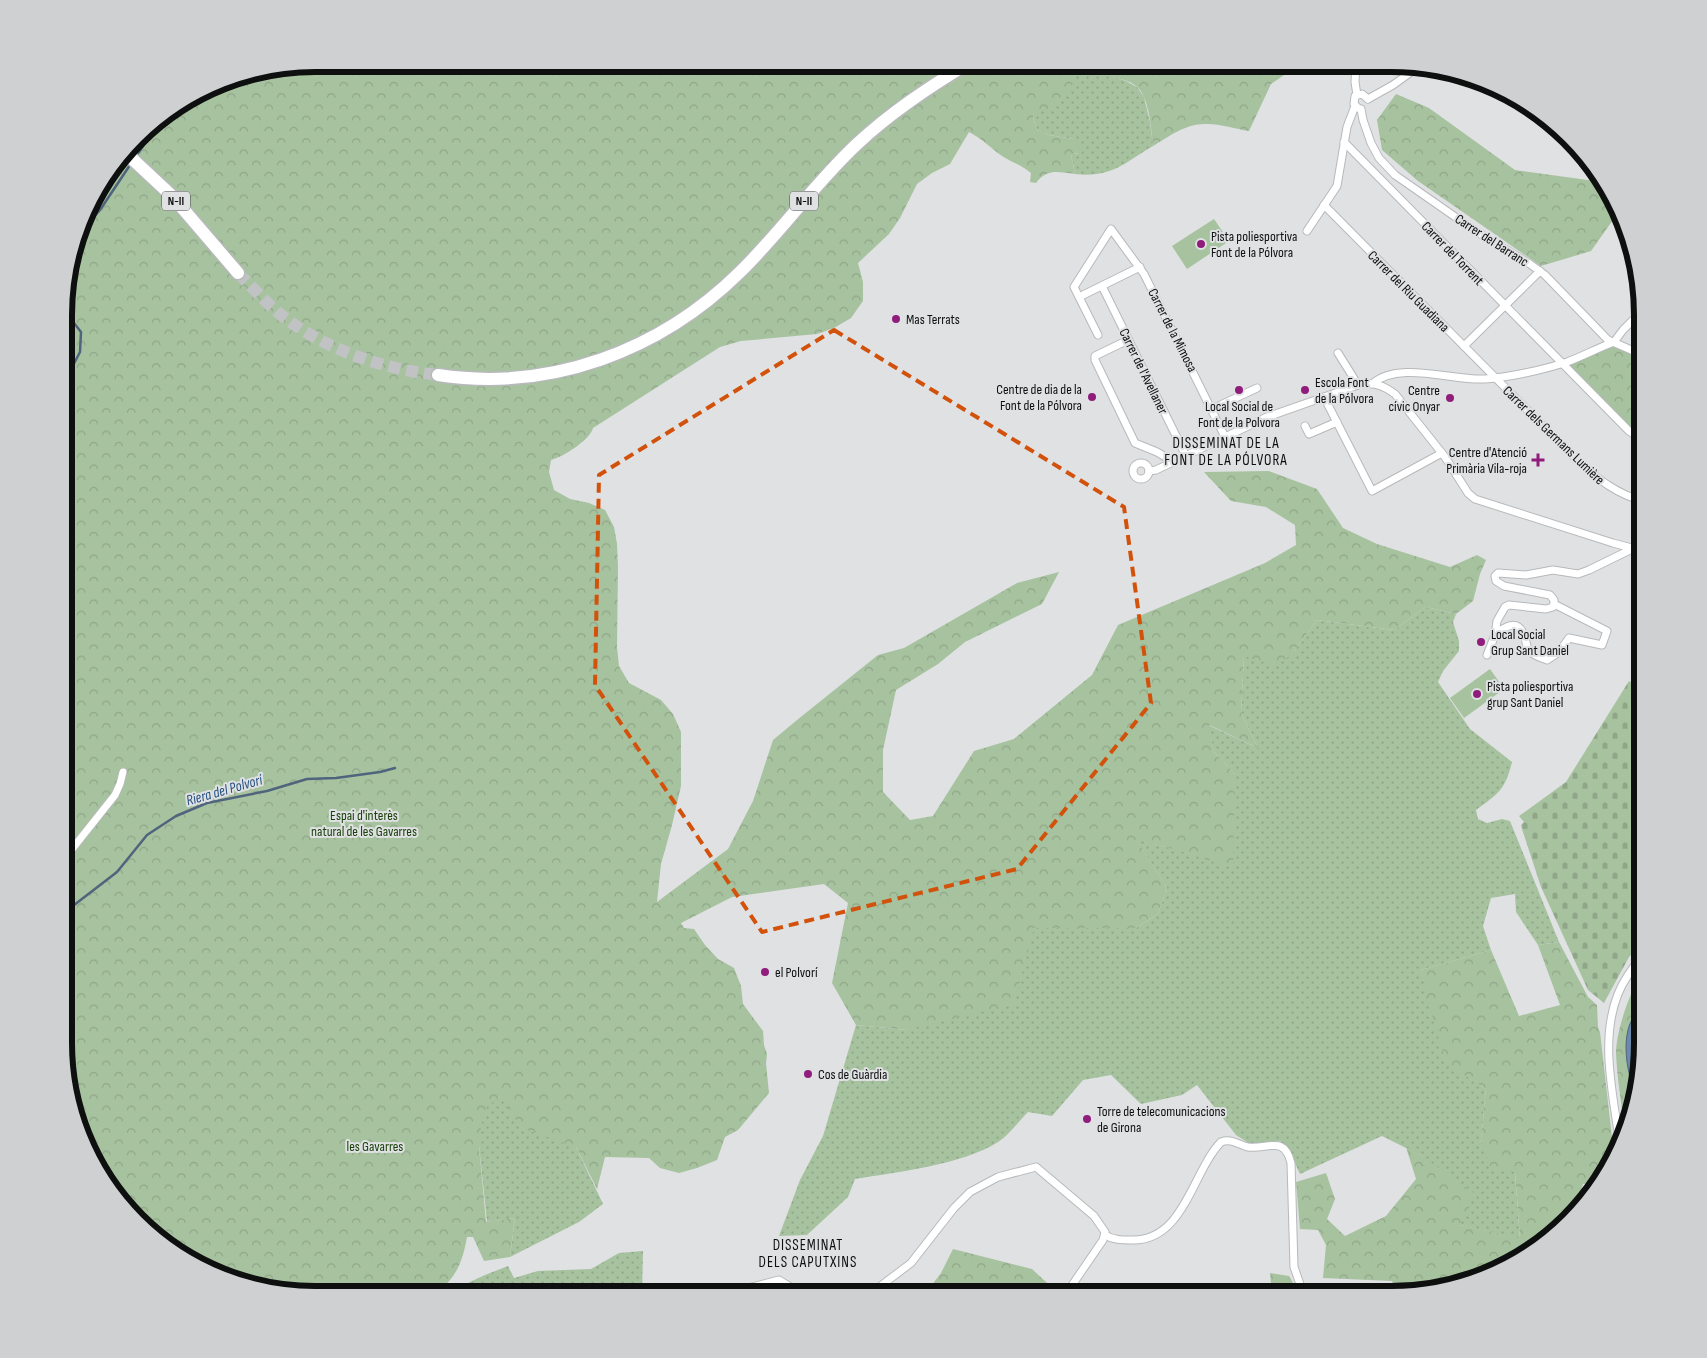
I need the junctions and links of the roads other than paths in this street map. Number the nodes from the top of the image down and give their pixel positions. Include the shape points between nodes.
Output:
1 (955, 72) edge
2 (1356, 72) edge
3 (1409, 73) edge
4 (1357, 95) junction
5 (1368, 99) junction
6 (1358, 107) junction
7 (1344, 142) junction
8 (131, 158) edge
9 (1324, 205) junction
10 (1307, 231) dead end
11 (1140, 267) junction
12 (1540, 271) junction
13 (238, 273) tunnel mouth
14 (1102, 286) junction
15 (1079, 297) junction
16 (1505, 306) junction
17 (1634, 319) edge
18 (1098, 335) dead end
19 (1128, 340) junction
20 (1614, 342) junction
21 (1464, 346) junction
22 (1634, 351) edge
23 (1338, 353) dead end
24 (1563, 363) junction
25 (438, 375) tunnel mouth
26 (1494, 378) junction
27 (1372, 384) junction
28 (1358, 385) junction
29 (1257, 388) dead end
30 (1324, 397) junction
31 (1212, 409) junction
32 (1337, 422) junction
33 (1305, 426) dead end
34 (1634, 434) edge
35 (1225, 437) junction
36 (1442, 453) junction
37 (1186, 456) junction
38 (1174, 462) junction
39 (1149, 471) dead end
40 (1634, 498) edge
41 (1632, 549) joint
42 (1554, 604) junction
43 (1495, 635) junction
44 (1487, 655) dead end
45 (123, 772) dead end
46 (72, 849) edge
47 (1634, 966) edge
48 (1618, 1131) edge
49 (1105, 1235) junction
50 (756, 1286) edge
51 (789, 1286) edge
52 (881, 1286) edge
53 (1071, 1286) edge
54 (1301, 1286) edge

1 - 25 highway, N-II via 900,108 857,144 727,285 696,310 652,338 611,357 562,372 508,378
2 - 4 street
3 - 5 street
4 - 5 street via 1362,94
4 - 6 street via 1354,98
5 - 6 street via 1367,106
6 - 7 street via 1347,127
6 - 12 street, Carrer del Barranc via 1371,143 1390,170 1477,232
7 - 9 street via 1337,186
7 - 16 street, Carrer del Torrent
8 - 13 highway, N-II via 172,196
9 - 10 street
9 - 21 street, Carrer del Riu Guadiana
11 - 14 street
11 - 15 street, Carrer de la Mimosa via 1111,229 1074,287
11 - 31 street, Carrer de la Mimosa
12 - 16 street
12 - 20 street, Carrer del Barranc via 1608,340
14 - 15 street
14 - 19 street, Carrer de l'Avellaner
15 - 18 street
16 - 21 street
16 - 24 street, Carrer del Torrent
17 - 20 street
19 - 37 street, Carrer de l'Avellaner
19 - 38 street via 1095,356 1095,360 1134,443
20 - 22 street, Carrer del Barranc
20 - 24 street
21 - 26 street, Carrer del Riu Guadiana
23 - 28 street
24 - 26 street
24 - 34 street, Carrer del Torrent
26 - 27 street via 1472,379 1415,372 1379,378
26 - 40 street, Carrer dels Germans Lumière via 1598,479
27 - 28 street
27 - 36 street via 1395,394
28 - 30 street
29 - 31 street
30 - 32 street
30 - 35 street via 1267,417
31 - 35 street, Carrer de la Mimosa
32 - 33 street via 1309,434
32 - 36 street via 1372,491
35 - 37 street
36 - 41 street via 1475,499
37 - 38 street
38 - 39 street
41 - 42 street via 1578,574 1553,570 1526,576 1503,572 1496,576 1496,581 1504,586 1550,595
42 - 43 street via 1546,609 1505,607 1497,621
42 - 43 street via 1607,631 1602,645 1569,638 1559,652 1547,660 1530,652 1519,628 1505,626
43 - 44 street
45 - 46 street via 115,795
47 - 48 street via 1618,994 1610,1021 1608,1043
49 - 52 street via 1094,1216 1036,1167 1000,1176 970,1192 911,1263
49 - 53 street
49 - 54 street via 1141,1241 1166,1228 1175,1219 1221,1142 1252,1147 1279,1145 1288,1152 1291,1163 1294,1267
50 - 51 street via 780,1280

